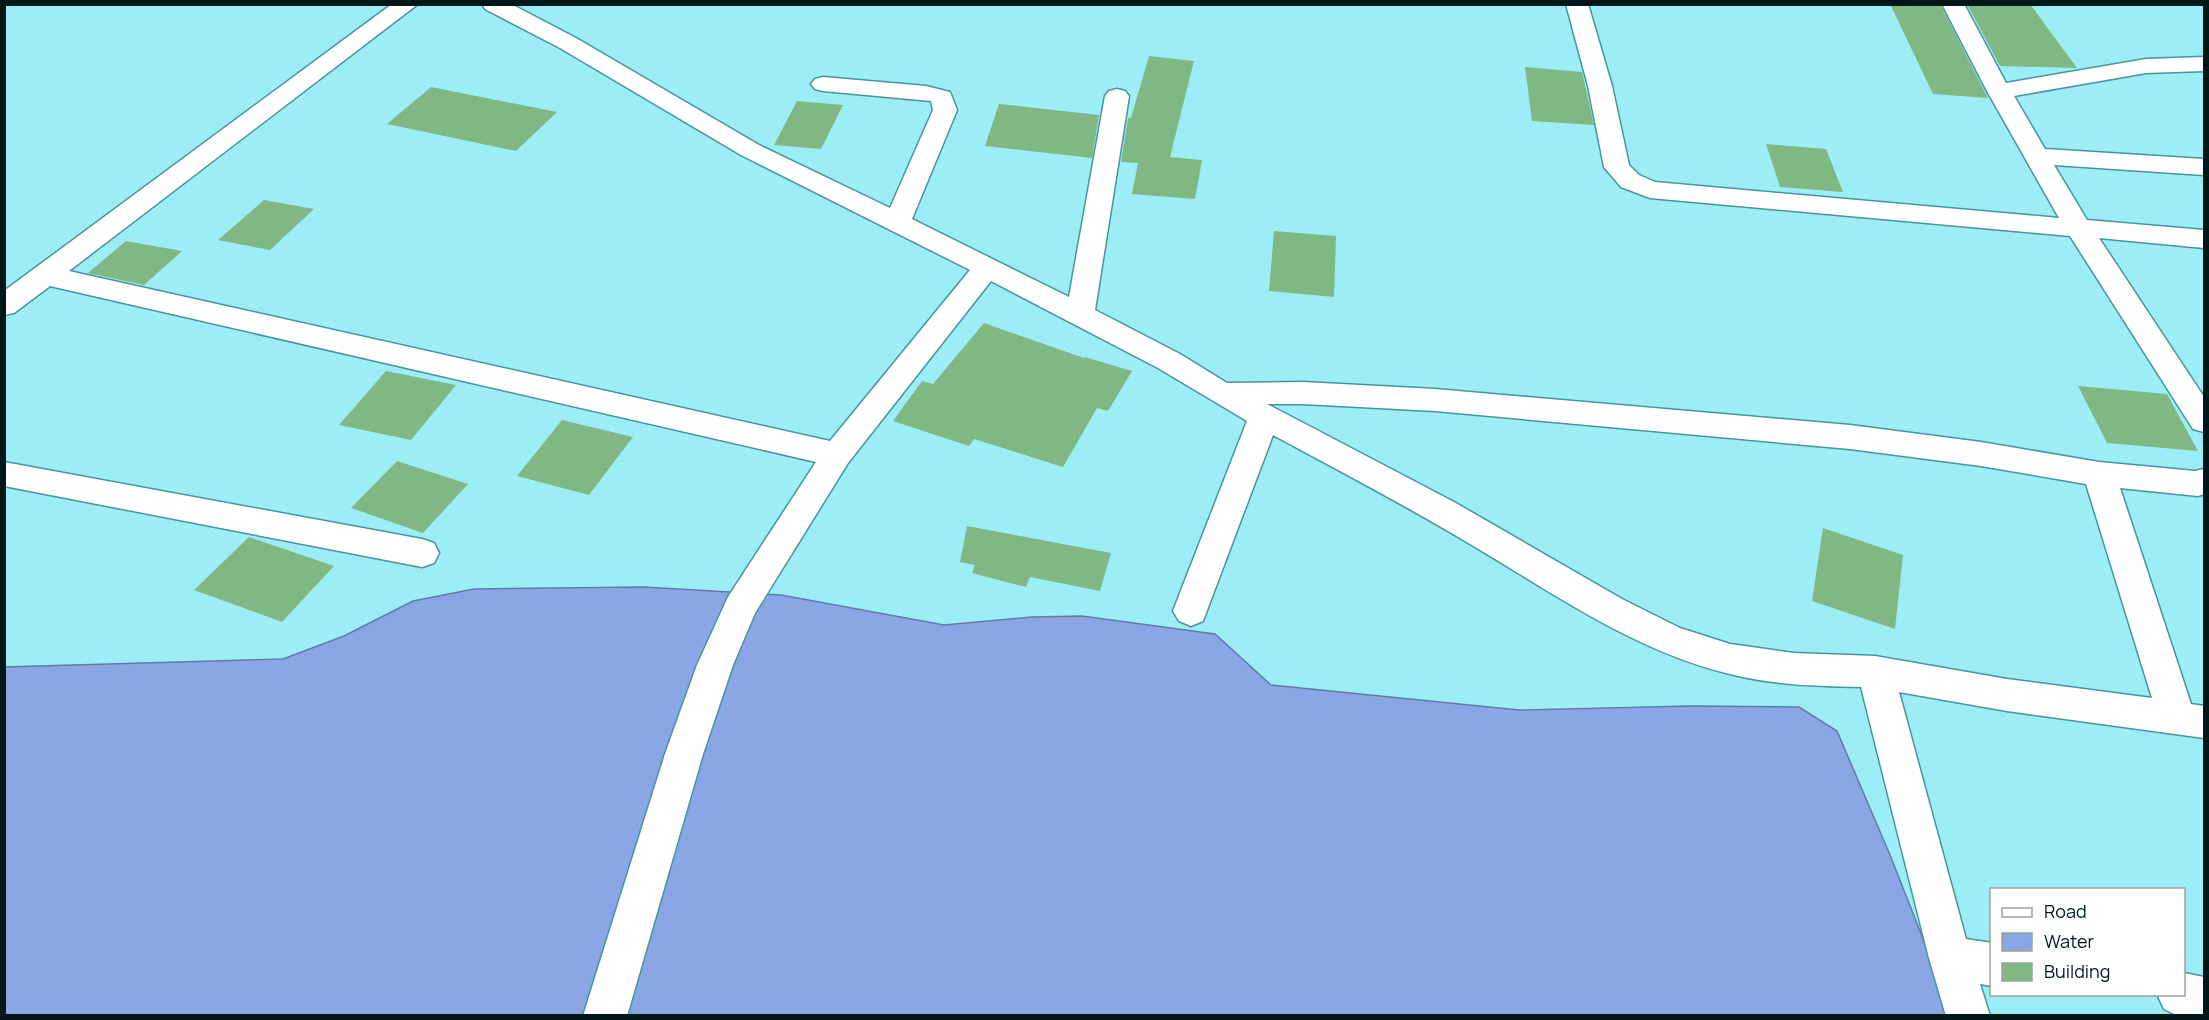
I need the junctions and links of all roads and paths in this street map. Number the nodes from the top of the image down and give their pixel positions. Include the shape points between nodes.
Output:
1 (407, 4) edge
2 (494, 4) edge
3 (1577, 4) edge
4 (1953, 4) edge
5 (2205, 64) edge
6 (823, 84) dead end
7 (1999, 91) junction
8 (1117, 96) dead end
9 (2036, 156) junction
10 (2205, 166) edge
11 (897, 222) junction
12 (2077, 226) junction
13 (2205, 239) edge
14 (987, 267) junction
15 (44, 275) junction
16 (4, 306) edge
17 (1080, 313) junction
18 (1222, 394) junction
19 (1264, 416) junction
20 (2205, 421) edge
21 (837, 455) junction
22 (4, 474) edge
23 (2099, 474) junction
24 (2205, 481) edge
25 (422, 553) dead end
26 (1191, 611) dead end
27 (1875, 672) junction
28 (2191, 720) edge
29 (1950, 958) junction
30 (1990, 965) edge
31 (2185, 995) edge
32 (2205, 999) edge
33 (605, 1016) edge
34 (1968, 1016) edge

1 - 15 street
2 - 11 street via 750,150
3 - 12 street via 1617,167 1630,181 1650,190
4 - 7 street
5 - 7 street via 2146,66
6 - 11 street via 942,97 945,110
7 - 9 street
8 - 17 street
9 - 10 street
9 - 12 street
11 - 14 street
12 - 13 street
12 - 20 street
14 - 17 street
14 - 21 street
15 - 16 street
15 - 21 street
17 - 18 street
18 - 19 street
18 - 23 street via 1303,393 1435,400 1850,437
19 - 26 street
19 - 27 street via 1670,640 1730,659 1794,669
21 - 33 street via 741,607 715,665
22 - 25 street
23 - 24 street via 2198,484
23 - 28 street
27 - 28 street
27 - 29 street
29 - 30 street
29 - 34 street
31 - 32 street

